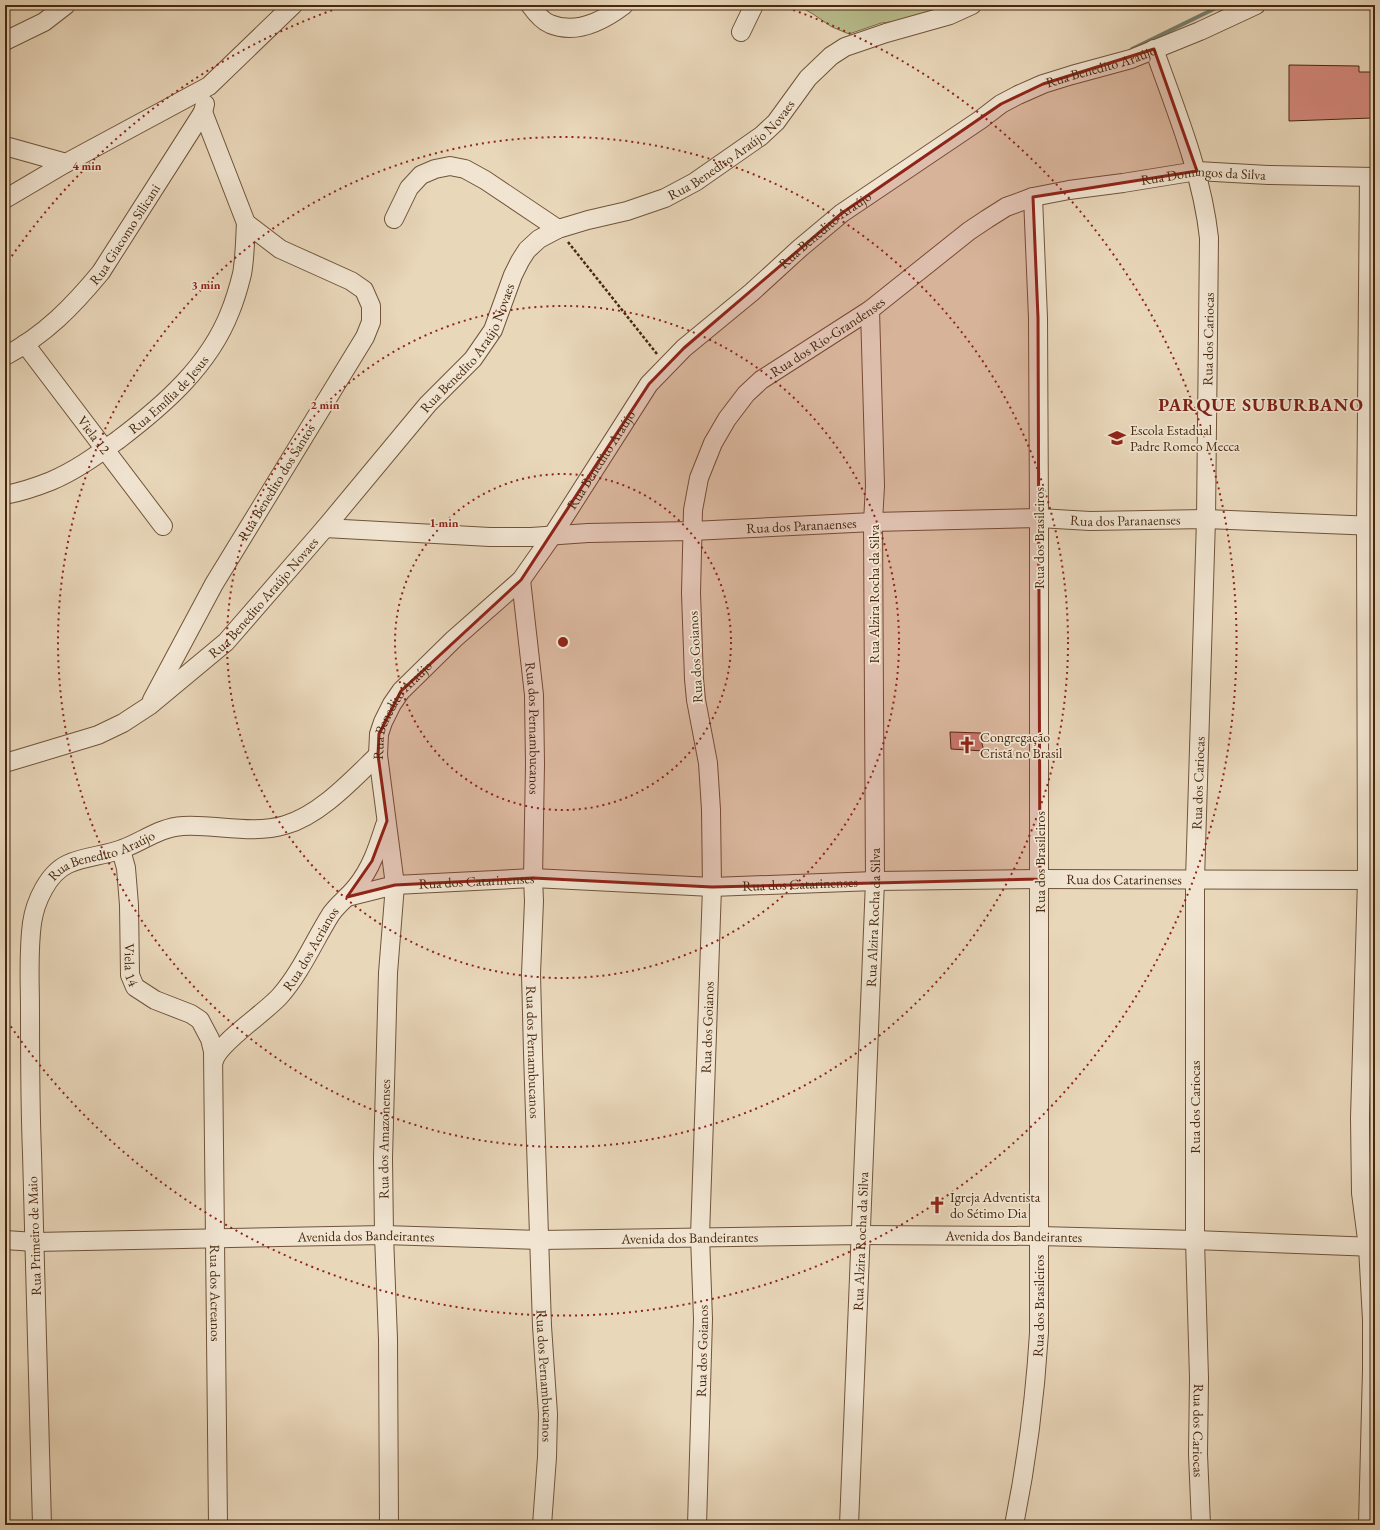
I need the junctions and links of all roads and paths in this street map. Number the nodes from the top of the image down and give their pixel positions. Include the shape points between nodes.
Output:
1 (66, 5) edge
2 (293, 5) edge
3 (530, 5) edge
4 (624, 5) edge
5 (754, 5) edge
6 (972, 5) edge
7 (1256, 5) edge
8 (741, 32) dead end
9 (5, 41) edge
10 (1154, 49) junction
11 (209, 86) junction
12 (203, 112) junction
13 (5, 146) edge
14 (66, 163) junction
15 (1197, 171) junction
16 (1372, 177) edge
17 (1033, 197) junction
18 (5, 199) edge
19 (394, 219) dead end
20 (246, 222) junction
21 (558, 229) junction
22 (870, 310) junction
23 (25, 344) junction
24 (5, 356) edge
25 (666, 366) junction
26 (106, 449) junction
27 (5, 495) edge
28 (1039, 518) junction
29 (1206, 519) junction
30 (874, 522) junction
31 (163, 526) dead end
32 (1370, 526) edge
33 (325, 528) junction
34 (692, 532) junction
35 (552, 536) junction
36 (521, 580) junction
37 (149, 706) junction
38 (378, 755) junction
39 (5, 763) edge
40 (387, 821) junction
41 (121, 850) junction
42 (533, 878) junction
43 (1040, 879) junction
44 (1195, 880) junction
45 (1371, 880) edge
46 (875, 881) junction
47 (395, 885) junction
48 (712, 887) junction
49 (347, 897) junction
50 (30, 948) joint
51 (214, 1061) junction
52 (384, 1235) junction
53 (861, 1235) junction
54 (700, 1236) junction
55 (1039, 1236) junction
56 (216, 1238) junction
57 (5, 1240) edge
58 (540, 1240) junction
59 (1195, 1240) junction
60 (35, 1242) junction
61 (1371, 1247) edge
62 (42, 1525) edge
63 (218, 1525) edge
64 (390, 1525) edge
65 (542, 1525) edge
66 (697, 1525) edge
67 (849, 1525) edge
68 (1014, 1525) edge
69 (1201, 1525) edge
70 (1368, 1525) edge

1 - 9 street via 44,22
2 - 11 street
3 - 4 street via 548,24 563,28 585,27
5 - 8 street
6 - 21 street, Rua Benedito Araújo Novaes via 950,15 845,47 831,56 808,78 776,122 761,136 695,182 665,198 627,212
7 - 10 street, Rua Benedito Araújo via 1200,32
10 - 15 street, Rua dos Cariocas
10 - 25 street, Rua Benedito Araújo via 1131,59 1043,84 1001,104 842,213
11 - 12 street, Rua Giacomo Silicani
11 - 14 street
12 - 20 street
12 - 23 street, Rua Giacomo Silicani via 101,272 58,320
13 - 14 street
14 - 18 street
15 - 16 street, Rua Domingos da Silva
15 - 17 street, Rua Domingos da Silva
15 - 29 street, Rua dos Cariocas via 1209,238
16 - 32 street
17 - 22 street, Rua dos Rio-Grandenses via 1006,207 969,231
17 - 28 street, Rua dos Brasileiros via 1038,318
19 - 21 street via 409,188 421,175 450,166 465,169 485,180
20 - 26 street, Rua Emília de Jesus via 242,273 230,312 218,338 202,363 165,402
20 - 37 street, Rua Benedito dos Santos via 280,249 351,281 364,290 371,306 370,322 365,337 214,584
21 - 25 path
21 - 33 street, Rua Benedito Araújo Novaes via 539,239 524,256 513,275 493,330 472,359 428,404
22 - 30 street, Rua Alzira Rocha da Silva
22 - 34 street, Rua dos Rio-Grandenses via 761,380 746,394 727,419 703,464 693,510
23 - 24 street, Rua Giacomo Silicani
23 - 26 street, Viela 12
25 - 35 street, Rua Benedito Araújo via 638,400
26 - 27 street, Rua Emília de Jesus via 69,473 29,489
26 - 31 street, Viela 12
28 - 29 street, Rua dos Paranaenses via 1090,521
28 - 30 street, Rua dos Paranaenses
28 - 43 street, Rua dos Brasileiros
29 - 32 street, Rua dos Paranaenses
29 - 44 street, Rua dos Cariocas
30 - 34 street, Rua dos Paranaenses
30 - 46 street, Rua Alzira Rocha da Silva
32 - 45 street
33 - 35 street, Rua dos Paranaenses via 483,537
33 - 37 street, Rua Benedito Araújo Novaes via 226,642
34 - 35 street, Rua dos Paranaenses
34 - 48 street, Rua dos Goianos via 694,679 708,764
35 - 36 street, Rua Benedito Araújo
36 - 38 street, Rua Benedito Araújo via 454,639 402,691 383,722 379,734
36 - 42 street, Rua dos Pernambucanos via 534,695
37 - 39 street, Rua Benedito Araújo Novaes via 98,735
38 - 40 street, Rua dos Amazonenses
38 - 41 street, Rua Benedito Araújo via 352,781 322,805 302,818 284,825 262,829 181,826 159,831
40 - 47 street, Rua dos Amazonenses
40 - 49 street, Rua dos Acrianos via 372,861
41 - 50 street, Rua Benedito Araújo via 79,859 64,865 53,874 39,899 33,920
41 - 51 street, Viela 14 via 126,868 129,905 130,975 135,987 155,1000 200,1020 210,1039
42 - 47 street, Rua dos Catarinenses
42 - 48 street, Rua dos Catarinenses
42 - 58 street, Rua dos Pernambucanos via 532,1053
43 - 44 street, Rua dos Catarinenses
43 - 46 street, Rua dos Catarinenses
43 - 55 street, Rua dos Brasileiros
44 - 45 street, Rua dos Catarinenses
44 - 59 street, Rua dos Cariocas
45 - 61 street via 1360,1118 1361,1193
46 - 48 street, Rua dos Catarinenses
46 - 53 street, Rua Alzira Rocha da Silva
47 - 49 street, Rua dos Catarinenses
47 - 52 street, Rua dos Amazonenses via 388,973 383,1158
48 - 54 street, Rua dos Goianos
49 - 51 street, Rua dos Acrianos via 332,913 295,976 280,996 223,1046
50 - 60 street, Rua Primeiro de Maio via 30,1087
51 - 56 street, Rua dos Acreanos
52 - 56 street, Avenida dos Bandeirantes
52 - 58 street, Avenida dos Bandeirantes
52 - 64 street, Rua dos Amazonenses
53 - 54 street, Avenida dos Bandeirantes
53 - 55 street, Avenida dos Bandeirantes
53 - 67 street, Rua Alzira Rocha da Silva
54 - 58 street, Avenida dos Bandeirantes
54 - 66 street, Rua dos Goianos via 703,1319
55 - 59 street, Avenida dos Bandeirantes
55 - 68 street, Rua dos Brasileiros via 1039,1333 1036,1374 1032,1418
56 - 60 street, Avenida dos Bandeirantes
56 - 63 street, Rua dos Acreanos
57 - 60 street, Avenida dos Bandeirantes
58 - 65 street, Rua dos Pernambucanos via 548,1414
59 - 61 street, Avenida dos Bandeirantes
59 - 69 street, Rua dos Cariocas
60 - 62 street, Rua Primeiro de Maio
61 - 70 street via 1372,1363

